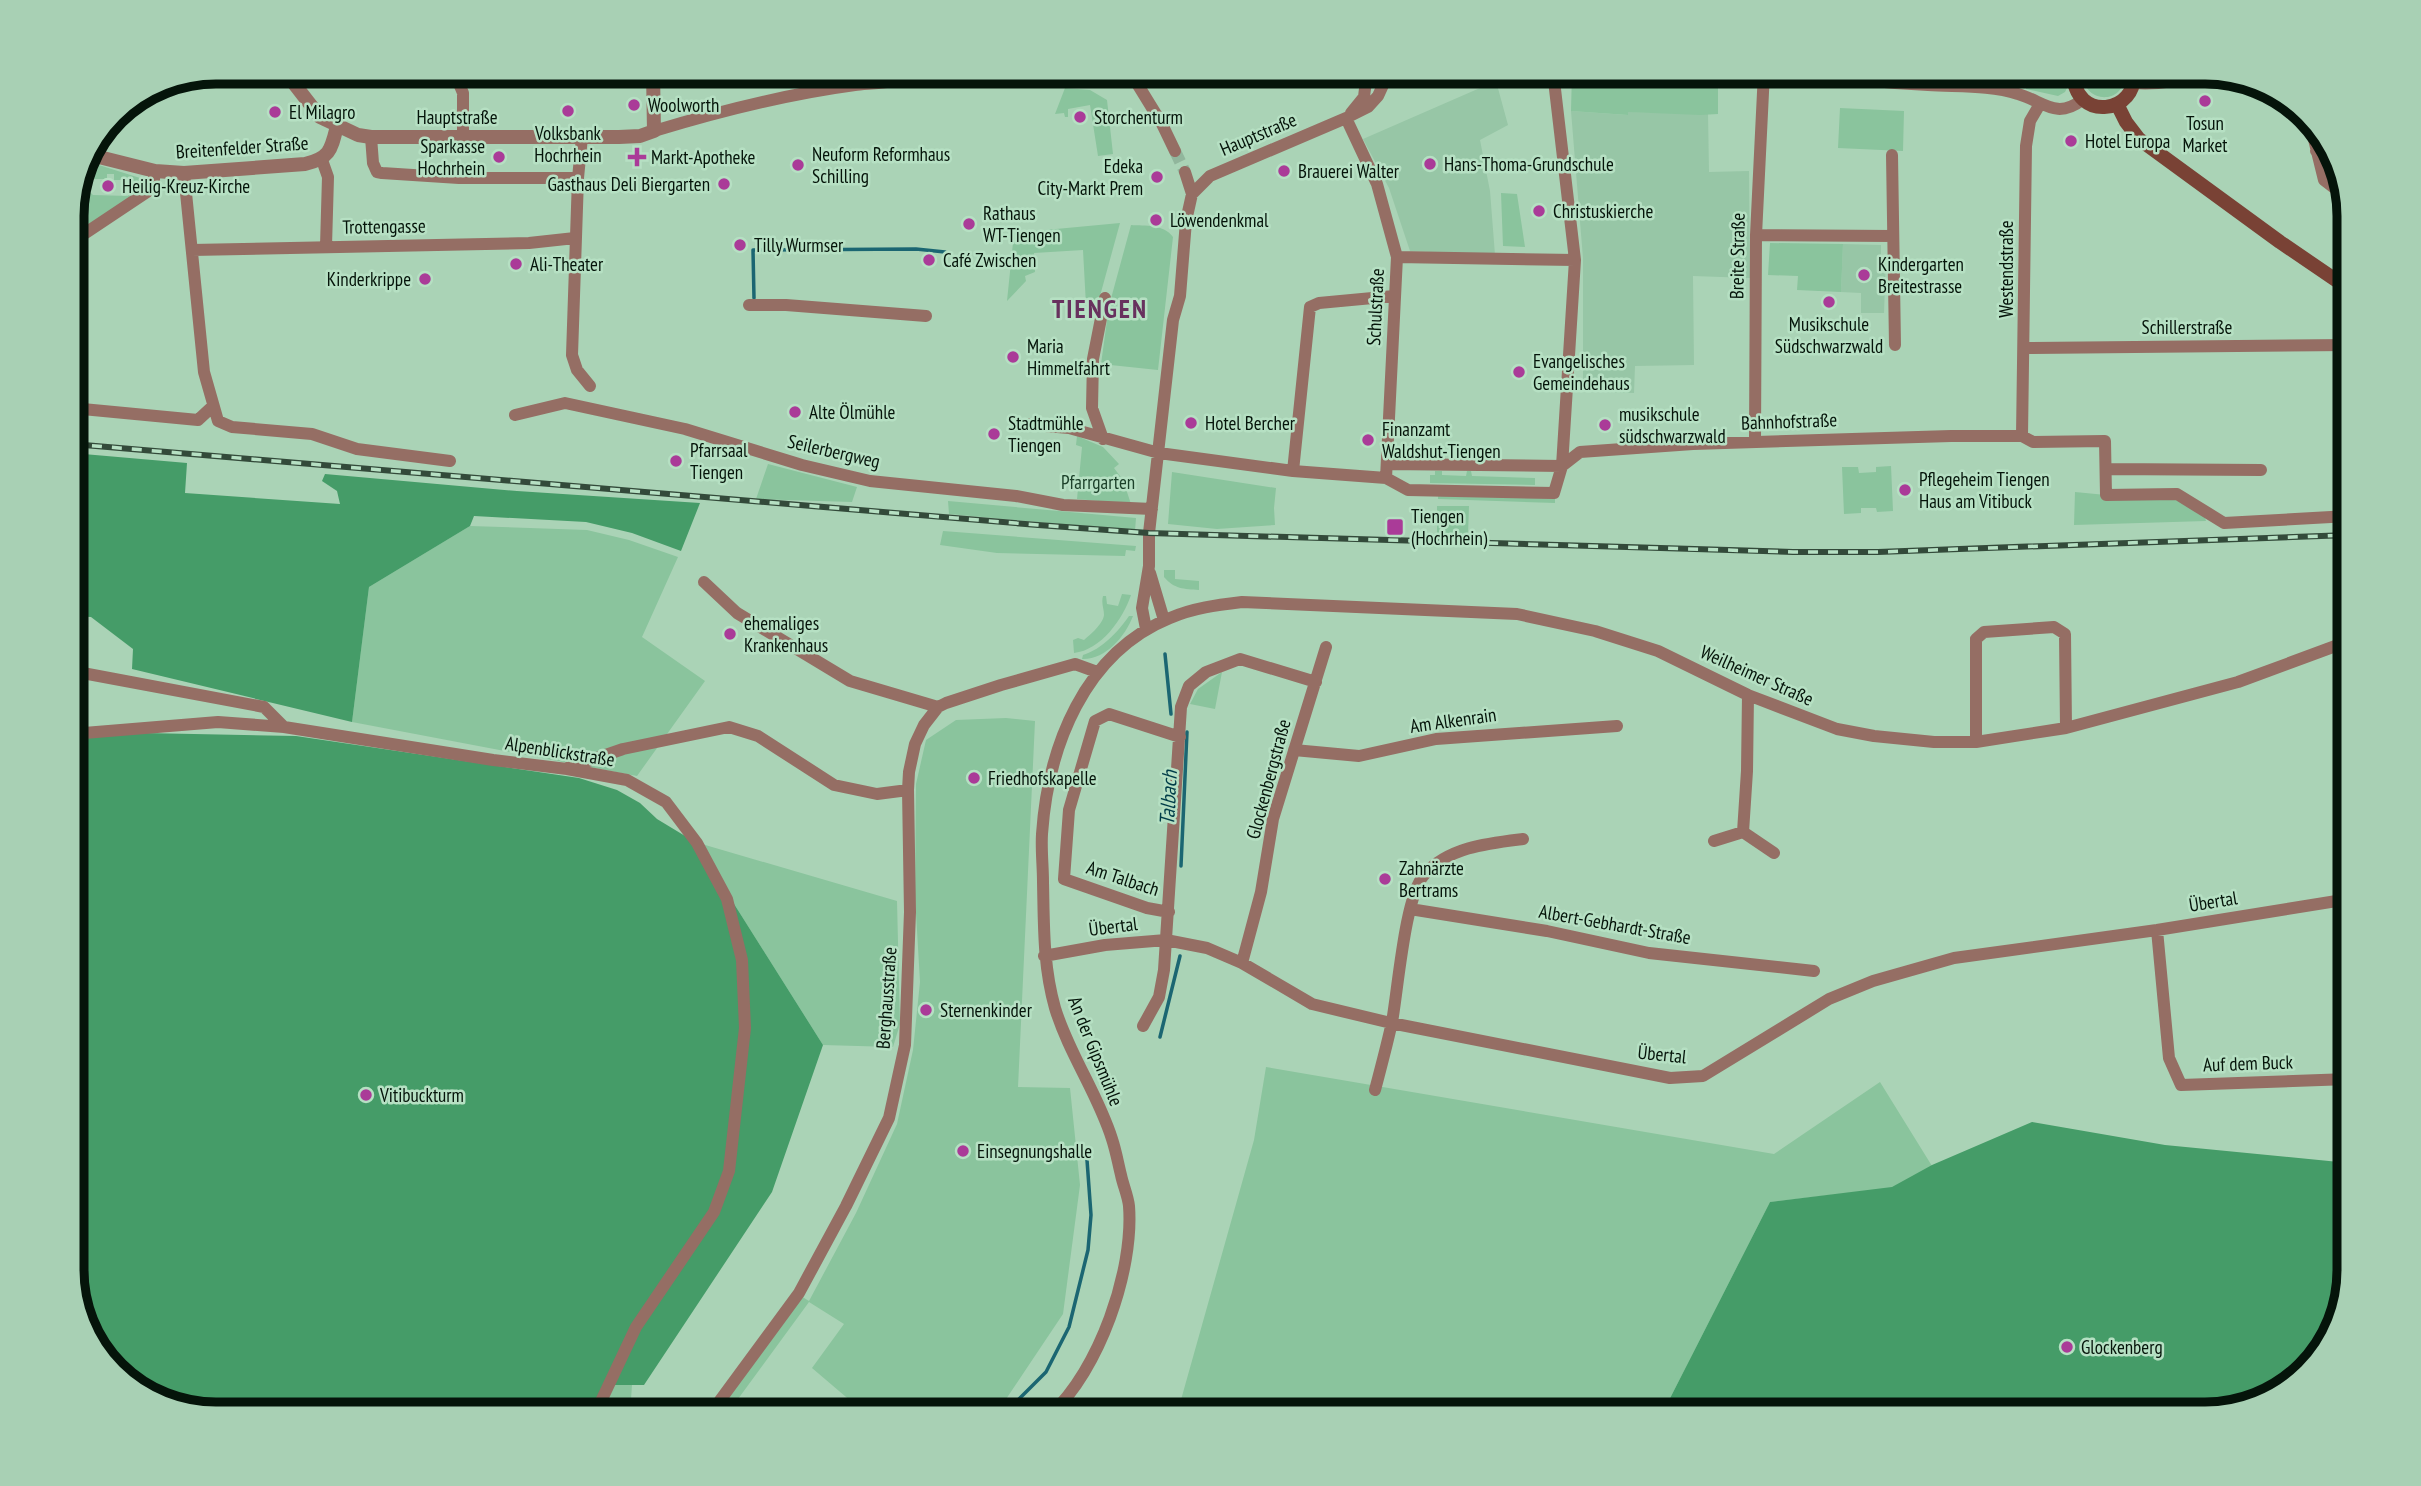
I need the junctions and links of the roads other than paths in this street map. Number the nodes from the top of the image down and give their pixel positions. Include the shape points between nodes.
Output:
1 (294, 84) edge
2 (459, 84) edge
3 (653, 84) edge
4 (853, 84) edge
5 (1137, 84) edge
6 (1366, 84) edge
7 (1384, 84) edge
8 (1554, 84) edge
9 (1763, 84) edge
10 (1898, 84) edge
11 (2073, 84) edge
12 (2131, 84) edge
13 (2082, 100) junction
14 (2040, 104) junction
15 (2117, 104) junction
16 (1346, 118) junction
17 (337, 126) junction
18 (654, 131) junction
19 (463, 136) junction
20 (371, 137) junction
21 (582, 138) junction
22 (2314, 142) edge
23 (1175, 151) tunnel mouth
24 (2316, 151) junction
25 (2319, 151) edge
26 (1892, 155) dead end
27 (99, 157) edge
28 (322, 160) junction
29 (155, 171) junction
30 (1185, 172) tunnel mouth
31 (184, 173) junction
32 (578, 177) junction
33 (2334, 188) edge
34 (1192, 194) junction
35 (84, 234) edge
36 (1756, 235) junction
37 (1893, 236) junction
38 (575, 238) junction
39 (326, 246) junction
40 (192, 250) junction
41 (1397, 257) junction
42 (1575, 260) junction
43 (2337, 280) edge
44 (1394, 296) junction
45 (1105, 298) dead end
46 (749, 305) dead end
47 (926, 316) dead end
48 (1895, 345) dead end
49 (2337, 345) edge
50 (2025, 348) junction
51 (590, 386) dead end
52 (212, 407) junction
53 (84, 409) edge
54 (515, 415) dead end
55 (1022, 424) dead end
56 (2022, 436) junction
57 (1103, 439) junction
58 (1755, 441) junction
59 (1159, 453) junction
60 (450, 461) dead end
61 (1387, 464) junction
62 (1562, 466) junction
63 (2106, 469) junction
64 (2261, 470) dead end
65 (1293, 471) junction
66 (1386, 478) junction
67 (1152, 509) junction
68 (2337, 517) edge
69 (1149, 566) junction
70 (704, 582) dead end
71 (1164, 620) junction
72 (1146, 629) junction
73 (2337, 645) edge
74 (1326, 647) dead end
75 (1097, 672) junction
76 (84, 673) edge
77 (1316, 682) junction
78 (1748, 695) junction
79 (938, 708) junction
80 (1617, 726) dead end
81 (284, 727) junction
82 (2066, 727) junction
83 (84, 733) edge
84 (1180, 737) junction
85 (1976, 742) junction
86 (1294, 750) junction
87 (567, 769) junction
88 (908, 790) junction
89 (1743, 832) junction
90 (1524, 839) dead end
91 (1714, 841) dead end
92 (1774, 853) dead end
93 (2337, 900) edge
94 (1410, 909) junction
95 (1169, 912) junction
96 (2157, 930) junction
97 (1167, 940) junction
98 (1044, 956) junction
99 (1242, 963) junction
100 (1814, 971) dead end
101 (1391, 1023) junction
102 (1143, 1026) dead end
103 (2337, 1079) edge
104 (1375, 1090) dead end
105 (601, 1402) edge
106 (719, 1402) edge
107 (1064, 1402) edge

1 - 17 street, Hauptstraße via 320,117
2 - 19 street
3 - 18 street
4 - 18 street via 706,115
5 - 23 street
6 - 16 street via 1364,97
7 - 16 street, Hauptstraße via 1368,107
8 - 42 street
9 - 36 street, Breite Straße
10 - 14 street via 1984,89 2018,94
11 - 13 main road
12 - 15 main road via 2127,97
13 - 14 street via 2064,109
13 - 15 main road via 2099,107
14 - 50 street, Westendstraße via 2030,121 2026,146
15 - 43 main road via 2138,139
16 - 34 street, Hauptstraße via 1210,176
16 - 41 street, Schulstraße via 1377,184
17 - 20 street, Hauptstraße
17 - 28 street, Breitenfelder Straße
18 - 21 street, Hauptstraße via 640,136
19 - 20 street, Hauptstraße
19 - 21 street, Hauptstraße
20 - 32 street via 373,163 382,173
21 - 32 street
22 - 24 street
24 - 25 street
24 - 33 street via 2324,180
26 - 37 street
27 - 29 street, Breitenfelder Straße
28 - 31 street, Breitenfelder Straße
28 - 39 street via 328,177
29 - 31 street, Breitenfelder Straße
29 - 35 street via 147,192
30 - 34 street
31 - 40 street
32 - 38 street
34 - 59 street
36 - 37 street
36 - 58 street, Breite Straße
37 - 48 street
38 - 39 street, Trottengasse via 529,243
38 - 51 street via 572,355
39 - 40 street, Trottengasse
40 - 52 street via 204,372
41 - 42 street
41 - 44 street, Schulstraße
42 - 62 street
44 - 61 street, Schulstraße
44 - 65 street via 1310,307
45 - 57 street via 1093,359 1092,408
46 - 47 street
49 - 50 street, Schillerstraße
50 - 56 street, Westendstraße
52 - 53 street via 198,420
52 - 60 street via 218,421 232,427 312,434 358,449
54 - 67 street, Seilerbergweg via 565,403 685,429 870,481 1063,505
55 - 57 street via 1069,428
56 - 58 street, Bahnhofstraße
56 - 63 street via 2034,442 2105,442
57 - 59 street
58 - 62 street, Bahnhofstraße via 1580,452
59 - 65 street
59 - 67 street
61 - 62 street, Bahnhofstraße
61 - 66 street
62 - 66 street via 1554,493 1408,490
63 - 64 street
63 - 68 street via 2106,495 2177,495 2224,523
65 - 66 street
67 - 69 street
69 - 71 street
69 - 72 street via 1142,608
70 - 79 street via 737,612 850,681
71 - 72 street, Weilheimer Straße
71 - 78 street, Weilheimer Straße via 1203,607 1242,602 1517,614 1658,651
72 - 75 street, An der Gipsmühle
73 - 82 street, Weilheimer Straße via 2238,682
74 - 77 street, Glockenbergstraße
75 - 79 street via 1075,664 1061,667
75 - 98 street, An der Gipsmühle via 1069,722 1049,785 1042,834
76 - 81 street via 264,707
77 - 84 street, Am Talbach via 1240,659 1206,672 1189,686 1181,707
77 - 86 street, Glockenbergstraße
78 - 85 street, Weilheimer Straße via 1837,729 1922,741
78 - 89 street
79 - 88 street, Berghausstraße via 915,744
80 - 86 street, Am Alkenrain via 1436,739 1359,756
81 - 83 street, Alpenblickstraße via 218,722
81 - 87 street, Alpenblickstraße
82 - 85 street, Weilheimer Straße
82 - 85 street via 2064,634 2054,627 1984,632 1976,639
84 - 95 street, Am Talbach
84 - 95 street, Am Talbach via 1109,714 1095,721 1069,810 1064,879
86 - 99 street, Glockenbergstraße via 1273,819 1261,892
87 - 88 street via 623,748 729,727 758,736 834,785 877,794
87 - 105 street, Alpenblickstraße via 627,780 666,802 697,843 727,899 742,960 745,1028 729,1171 714,1212 636,1327
88 - 106 street, Berghausstraße via 905,1045 889,1118 799,1293
89 - 91 street
89 - 92 street
90 - 94 street via 1483,844 1443,859 1423,875
93 - 96 street, Übertal
94 - 100 street, Albert-Gebhardt-Straße via 1649,953
94 - 101 street
95 - 97 street, Am Talbach
96 - 101 street, Übertal via 1954,958 1873,981 1829,999 1703,1076 1670,1078
96 - 103 street, Auf dem Buck via 2169,1058 2181,1085
97 - 98 street, Übertal
97 - 99 street, Übertal via 1207,948
97 - 102 street, Am Talbach via 1159,996
98 - 107 street, An der Gipsmühle via 1055,1008 1112,1138 1129,1206 1125,1258 1111,1317
99 - 101 street, Übertal via 1312,1004
101 - 104 street

